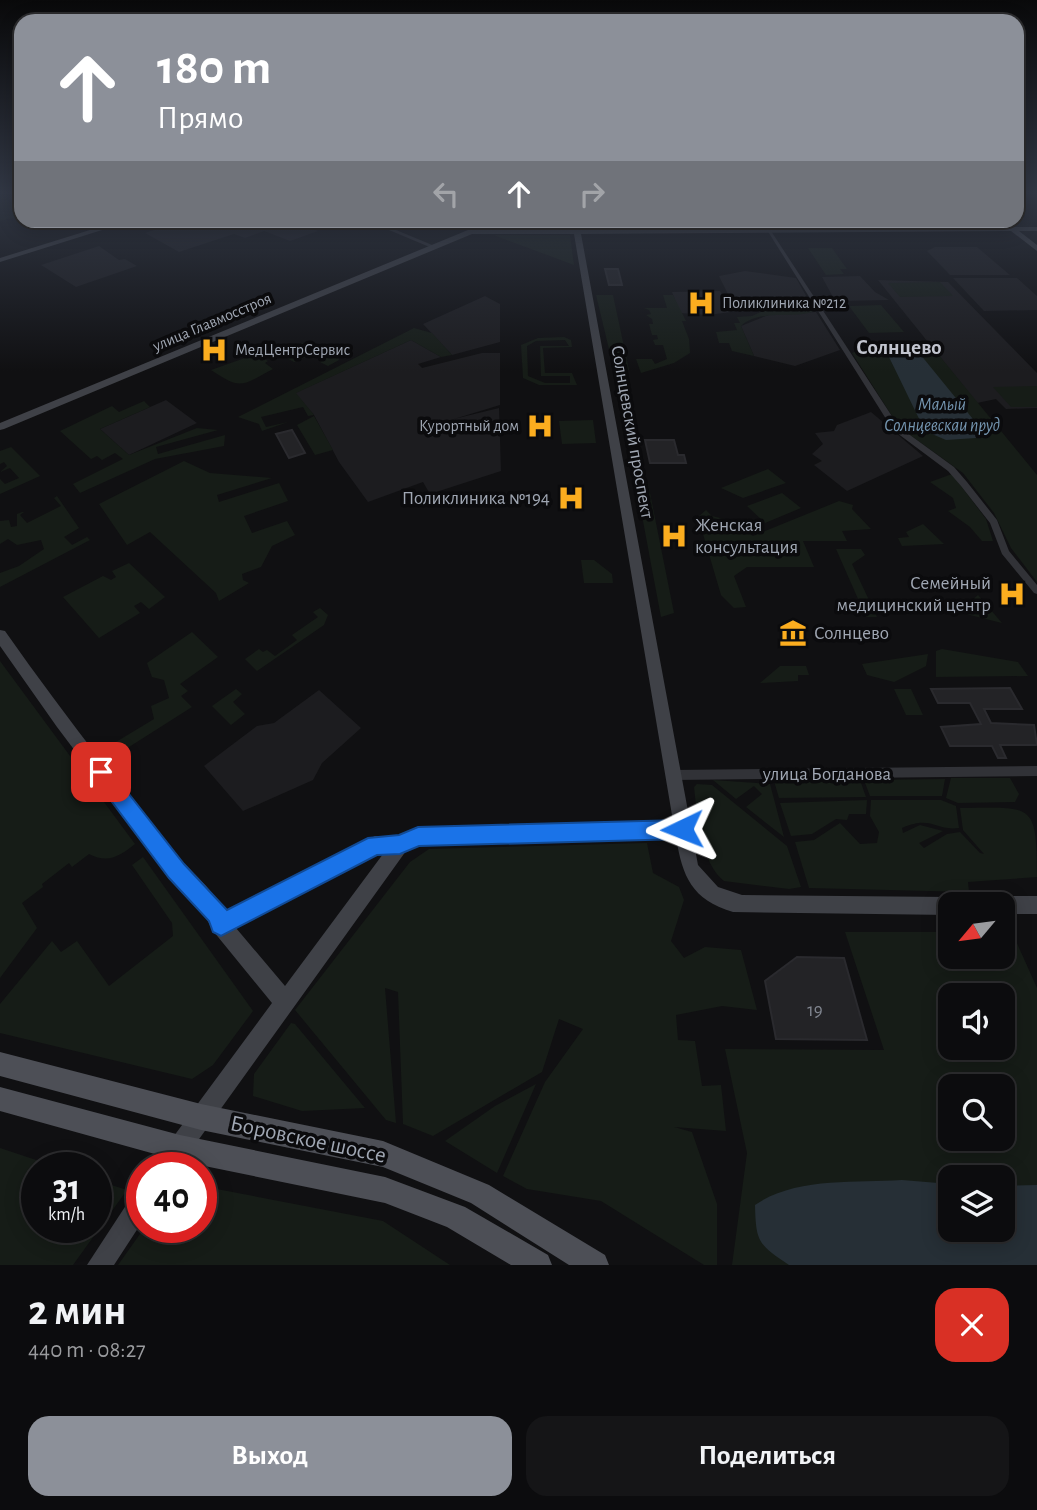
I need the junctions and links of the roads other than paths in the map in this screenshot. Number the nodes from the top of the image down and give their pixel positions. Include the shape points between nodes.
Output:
1 (23, 253) edge
2 (419, 253) edge
3 (581, 253) edge
4 (783, 253) edge
5 (0, 260) edge
6 (0, 427) edge
7 (1037, 592) edge
8 (0, 635) edge
9 (1037, 771) edge
10 (673, 775) junction
11 (682, 829) junction
12 (400, 845) junction
13 (354, 856) junction
14 (377, 877) junction
15 (1015, 905) edge
16 (1037, 905) edge
17 (938, 906) edge
18 (221, 925) junction
19 (285, 1002) junction
20 (0, 1064) edge
21 (0, 1098) edge
22 (201, 1117) junction
23 (156, 1152) edge
24 (177, 1152) edge
25 (217, 1165) edge
26 (126, 1225) edge
27 (99, 1265) edge
28 (538, 1265) edge
29 (595, 1265) edge

1 - 5 street
2 - 6 street, улица Главмосстроя
3 - 10 street, Солнцевский проспект
4 - 7 street via 896,428 958,476 994,522 1005,552
8 - 18 street via 46,702 177,871 218,915
9 - 10 street, улица Богданова
10 - 11 street
11 - 12 street via 418,836
11 - 17 street via 690,868 700,885 720,901 758,906
12 - 13 street via 375,845
12 - 14 street
13 - 14 street via 368,859
13 - 18 street
14 - 19 street
15 - 16 street
18 - 19 street
19 - 22 street
20 - 22 main road, Боровское шоссе
21 - 23 main road, Боровское шоссе
22 - 24 street
22 - 29 main road, Боровское шоссе via 401,1160 480,1194
25 - 28 main road, Боровское шоссе via 385,1190 455,1217
26 - 27 street

